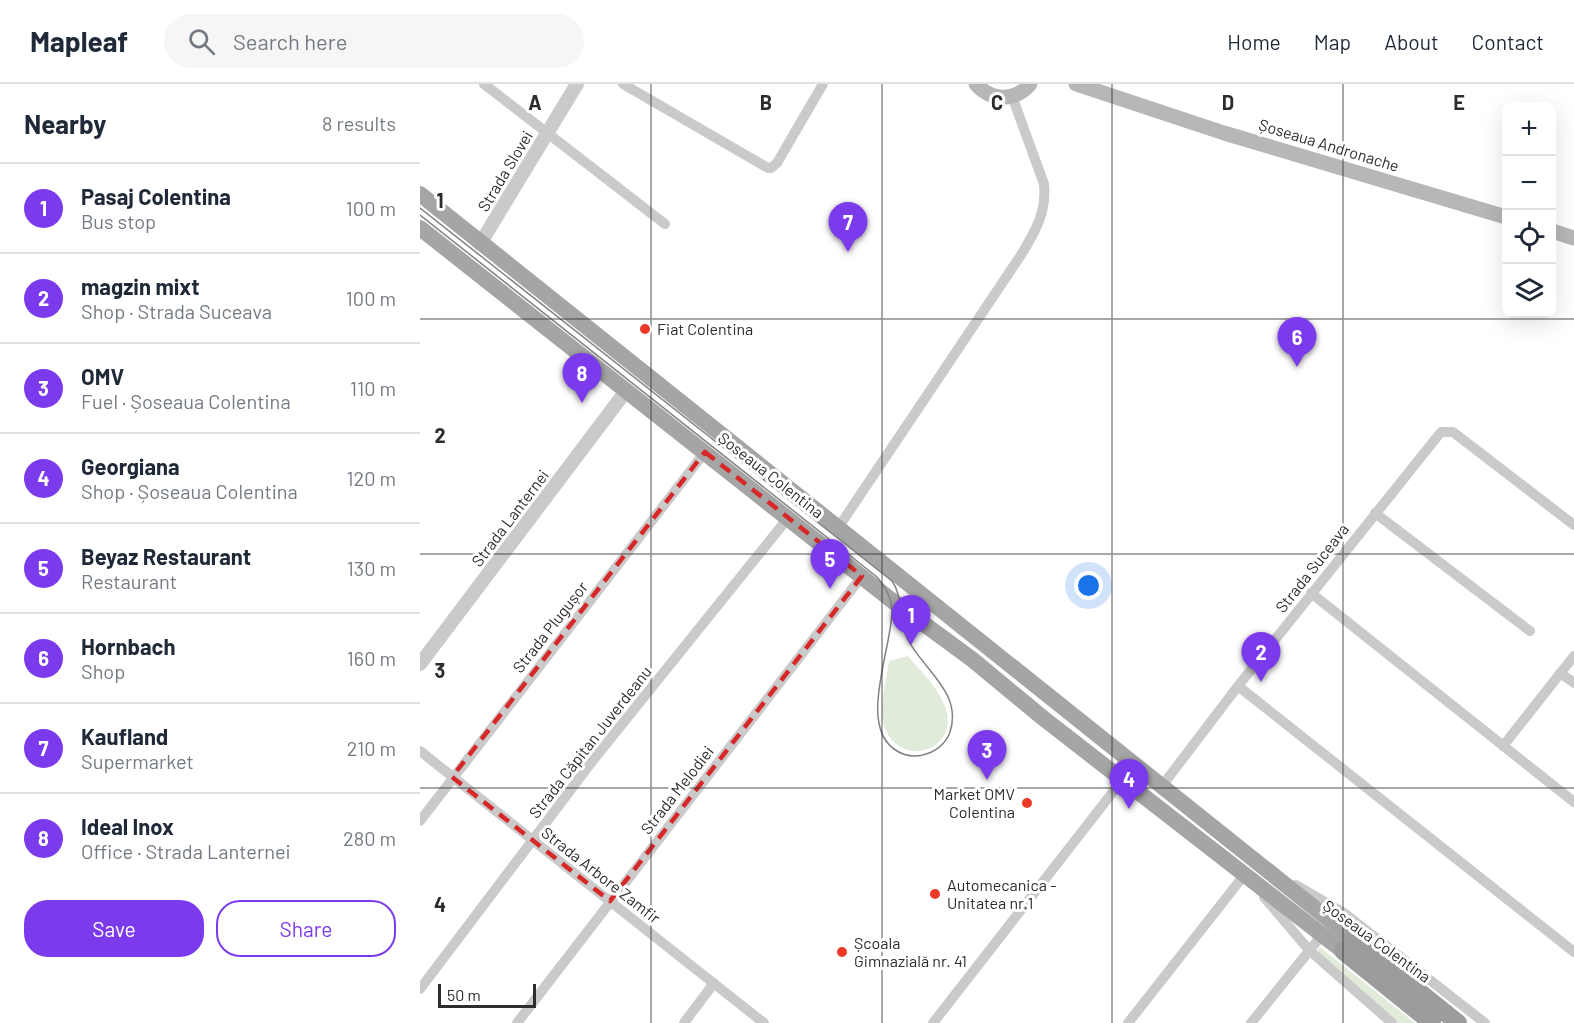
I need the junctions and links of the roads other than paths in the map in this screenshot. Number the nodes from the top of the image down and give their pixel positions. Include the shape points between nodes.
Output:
1 (484, 84) edge
2 (577, 84) edge
3 (623, 84) edge
4 (976, 84) edge
5 (1076, 84) edge
6 (1102, 84) edge
7 (820, 85) edge
8 (1032, 85) edge
9 (1012, 96) junction
10 (1141, 105) junction
11 (548, 134) junction
12 (420, 194) edge
13 (1502, 216) edge
14 (665, 224) dead end
15 (420, 228) edge
16 (1556, 233) edge
17 (1574, 238) edge
18 (480, 244) junction
19 (626, 392) junction
20 (705, 452) junction
21 (1374, 513) junction
22 (788, 518) junction
23 (1574, 525) edge
24 (838, 528) junction
25 (862, 576) junction
26 (1311, 594) junction
27 (1530, 631) dead end
28 (1574, 656) edge
29 (420, 664) edge
30 (1560, 673) junction
31 (1574, 683) edge
32 (1238, 686) junction
33 (1503, 746) junction
34 (420, 751) edge
35 (452, 777) junction
36 (1124, 779) junction
37 (1162, 786) junction
38 (1574, 802) edge
39 (420, 821) edge
40 (532, 840) junction
41 (1264, 867) junction
42 (1245, 874) junction
43 (610, 901) junction
44 (1322, 935) junction
45 (1347, 945) junction
46 (1309, 950) junction
47 (1574, 952) edge
48 (714, 983) junction
49 (420, 989) edge
50 (1380, 1013) junction
51 (517, 1023) edge
52 (684, 1023) edge
53 (764, 1023) edge
54 (933, 1023) edge
55 (1128, 1023) edge
56 (1251, 1023) edge
57 (1372, 1023) edge
58 (1392, 1023) edge
59 (1432, 1023) edge
60 (1458, 1023) edge
61 (1485, 1023) edge

1 - 11 street
2 - 11 street, Strada Slovei
3 - 7 street via 768,168 777,163
4 - 9 main road via 991,96
5 - 10 main road, Șoseaua Andronache
6 - 10 main road, Șoseaua Andronache
8 - 9 main road
9 - 24 street via 1044,184 1044,210 1039,224
10 - 13 main road, Șoseaua Andronache
11 - 14 street
11 - 18 street, Strada Slovei
12 - 18 main road, Șoseaua Colentina
15 - 19 main road, Șoseaua Colentina
16 - 17 main road
18 - 24 main road, Șoseaua Colentina
19 - 20 main road, Șoseaua Colentina
19 - 29 street, Strada Lanternei
20 - 22 main road, Șoseaua Colentina
20 - 35 street, Strada Plugușor
21 - 23 street, Strada Suceava via 1445,431 1453,432
21 - 26 street, Strada Suceava
21 - 27 street
22 - 25 main road, Șoseaua Colentina
22 - 40 street, Strada Căpitan Juverdeanu
24 - 37 main road, Șoseaua Colentina
25 - 36 main road, Șoseaua Colentina
25 - 43 street, Strada Melodiei
26 - 32 street, Strada Suceava
26 - 33 street
28 - 30 street
30 - 31 street
30 - 33 street
32 - 37 street, Strada Suceava
32 - 47 street
33 - 38 street
34 - 35 street, Strada Arbore Zamfir
35 - 39 street, Strada Plugușor
35 - 40 street, Strada Arbore Zamfir
36 - 42 main road, Șoseaua Colentina
36 - 54 street
37 - 41 main road, Șoseaua Colentina
40 - 43 street, Strada Arbore Zamfir
40 - 49 street, Strada Căpitan Juverdeanu
41 - 45 main road, Șoseaua Colentina
41 - 61 street, Șoseaua Colentina via 1344,913
42 - 44 main road, Șoseaua Colentina
42 - 46 street, Șoseaua Colentina
42 - 55 street
43 - 48 street, Strada Arbore Zamfir
43 - 51 street, Strada Melodiei
44 - 45 main road, Șoseaua Colentina
44 - 46 street
45 - 59 highway
45 - 60 highway
46 - 50 street, Șoseaua Colentina
46 - 56 street
48 - 52 street
48 - 53 street, Strada Arbore Zamfir
50 - 57 street
50 - 58 street, Șoseaua Colentina

